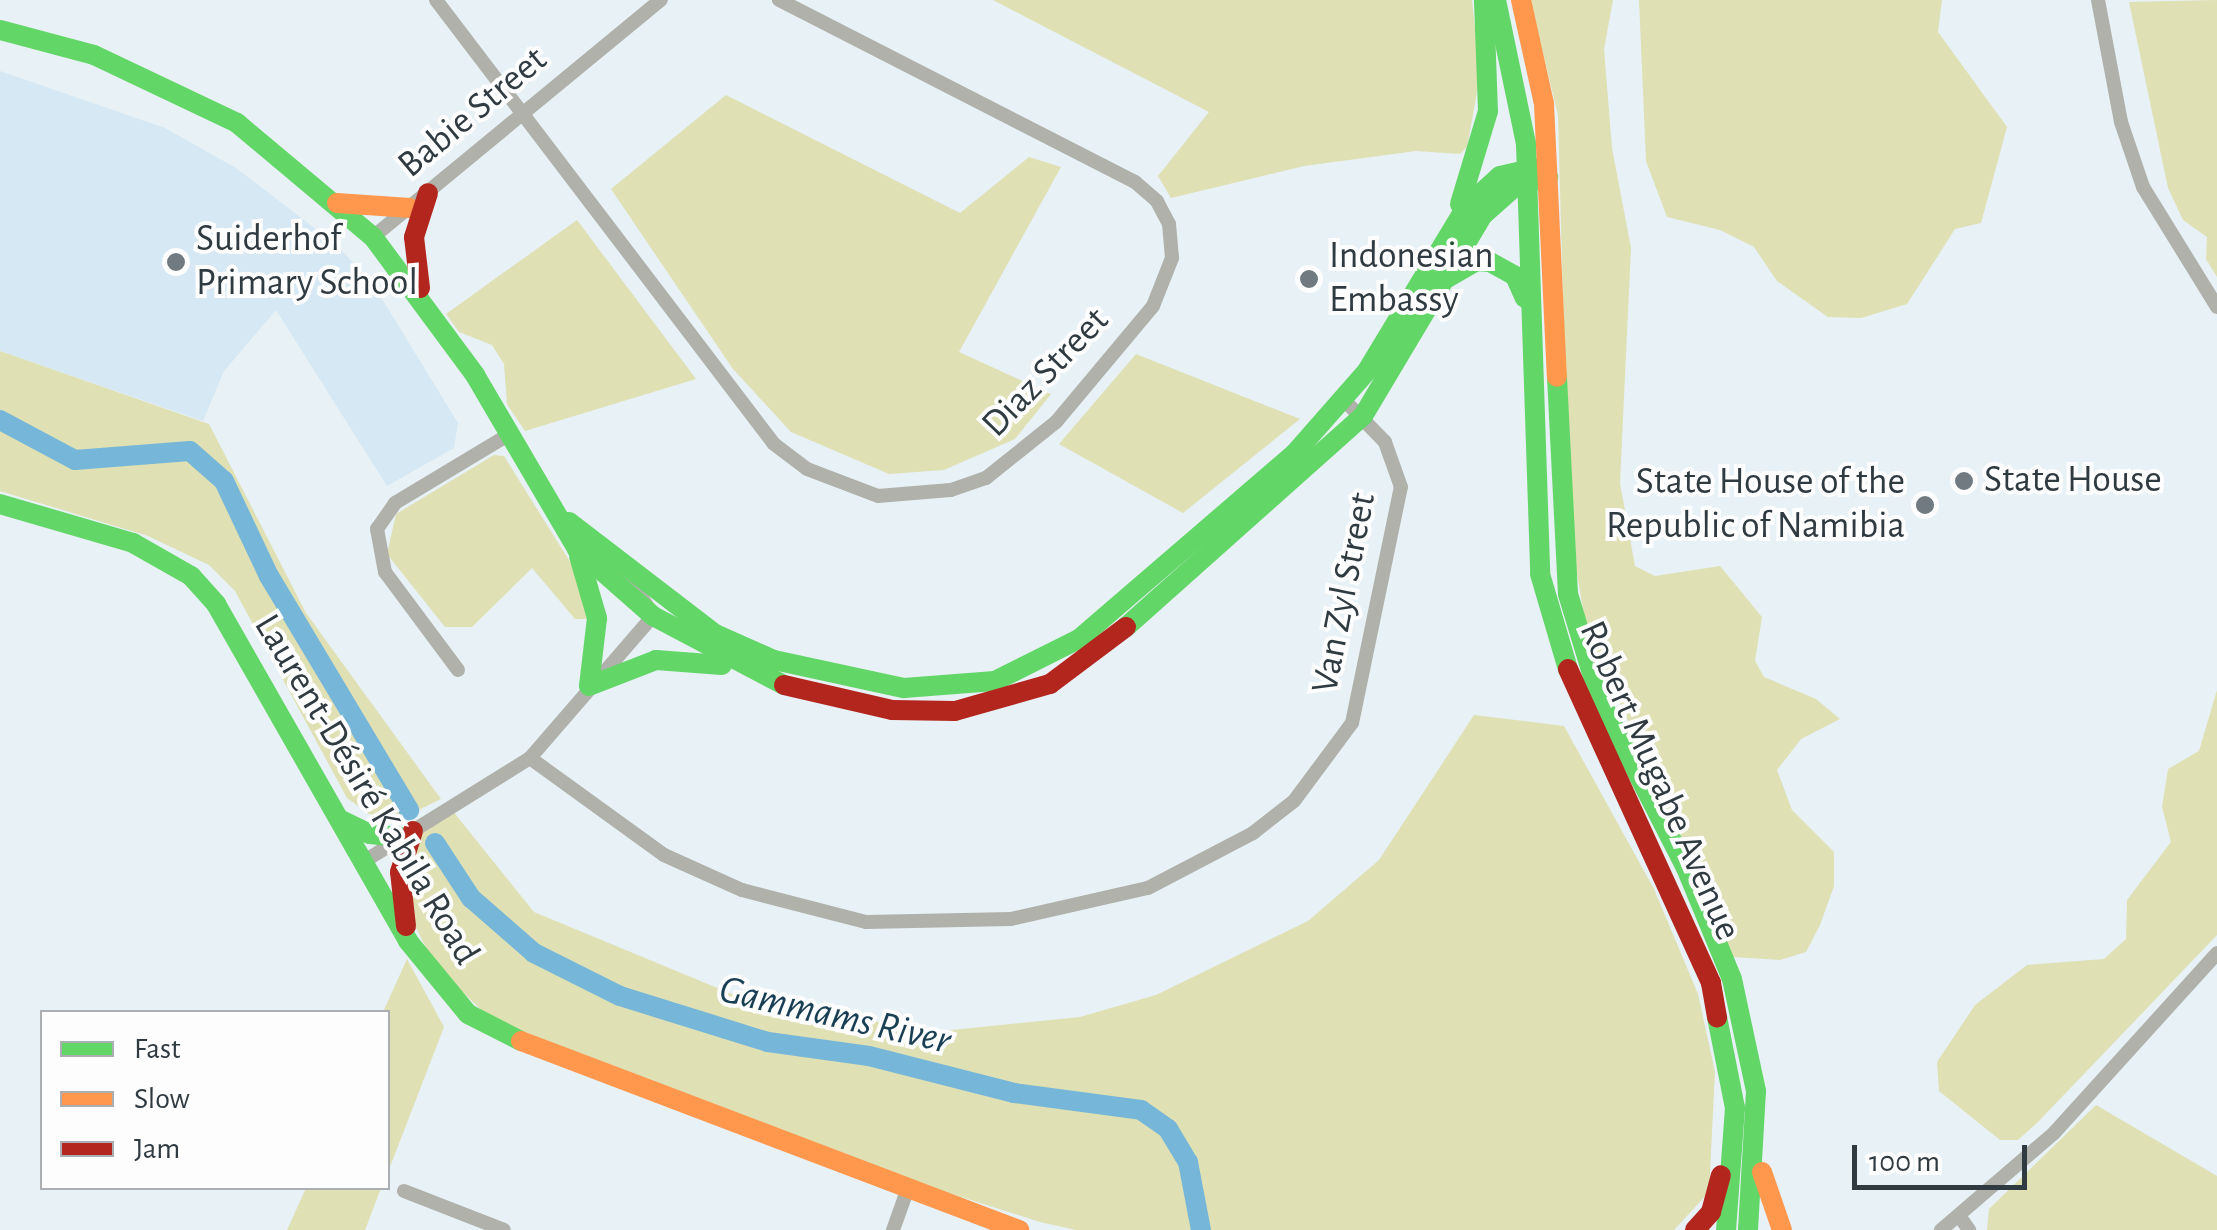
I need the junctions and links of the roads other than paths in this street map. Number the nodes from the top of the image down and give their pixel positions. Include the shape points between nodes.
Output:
1 (436, 0) edge
2 (661, 0) edge
3 (779, 0) edge
4 (1484, 0) edge
5 (1496, 0) edge
6 (1521, 0) edge
7 (2098, 0) edge
8 (0, 30) edge
9 (525, 110) junction
10 (1537, 173) junction
11 (428, 193) junction
12 (335, 203) junction
13 (410, 208) junction
14 (373, 237) junction
15 (1436, 250) junction
16 (1441, 283) junction
17 (423, 299) junction
18 (2217, 307) edge
19 (1529, 309) junction
20 (1345, 402) junction
21 (1363, 416) junction
22 (510, 434) junction
23 (0, 504) edge
24 (550, 504) junction
25 (576, 549) junction
26 (624, 570) junction
27 (653, 616) junction
28 (715, 634) junction
29 (458, 670) dead end
30 (588, 686) junction
31 (790, 688) junction
32 (530, 758) junction
33 (340, 820) junction
34 (407, 834) junction
35 (363, 862) junction
36 (408, 941) junction
37 (2217, 954) edge
38 (1732, 1081) junction
39 (1757, 1135) junction
40 (404, 1190) dead end
41 (907, 1192) junction
42 (462, 1214) junction
43 (1964, 1224) edge
44 (455, 1230) edge
45 (504, 1230) edge
46 (894, 1230) edge
47 (1020, 1230) edge
48 (1694, 1230) edge
49 (1726, 1230) edge
50 (1748, 1230) edge
51 (1782, 1230) edge
52 (1941, 1230) edge

1 - 9 street, Diaz Street
2 - 9 street, Babie Street
3 - 9 street, Diaz Street via 1136,182 1157,200 1169,224 1172,258 1153,306 1056,422 986,478 951,490 878,496 807,469 774,444
4 - 15 street via 1492,61 1484,132 1472,180
5 - 10 street, Robert Mugabe Avenue
6 - 10 street, Robert Mugabe Avenue via 1540,75
7 - 18 street via 2121,122 2144,187
8 - 12 street via 94,54 168,84 237,123
9 - 11 street, Babie Street
10 - 15 street via 1484,188
10 - 16 street via 1493,202
10 - 19 street, Robert Mugabe Avenue
10 - 39 street, Robert Mugabe Avenue via 1568,594 1600,700 1686,868 1732,979 1750,1050
11 - 13 street, Babie Street
11 - 17 street via 413,251
12 - 13 street
12 - 14 street
13 - 14 street, Babie Street
14 - 17 street
15 - 20 street
16 - 19 street via 1457,268 1490,262 1515,276
16 - 21 street
17 - 22 street
19 - 38 street, Robert Mugabe Avenue via 1538,555 1548,612 1577,701 1710,983
20 - 21 street, Van Zyl Street
20 - 28 street via 1079,640 994,681 904,688 838,677 774,660
21 - 31 street via 1154,606 1050,684 1004,702 922,712
21 - 32 street, Van Zyl Street via 1396,462 1401,487 1352,723 1294,801 1253,832 1148,888 1010,919 866,922 742,890 664,855
22 - 24 street
22 - 29 street via 395,503 378,528 385,572
23 - 33 street, Laurent-Désiré Kabila Road via 144,546 190,576 216,604
24 - 25 street
24 - 26 street
25 - 27 street
25 - 30 street via 597,618
26 - 27 street
26 - 28 street
27 - 28 street via 670,615
27 - 30 street
27 - 31 street
30 - 31 street via 621,670 681,657
30 - 32 street
32 - 34 street
33 - 34 street via 375,836
33 - 35 street, Laurent-Désiré Kabila Road
34 - 35 street
34 - 36 street via 400,872
35 - 36 street, Laurent-Désiré Kabila Road
36 - 41 street, Laurent-Désiré Kabila Road via 458,1007 493,1030
37 - 43 street
38 - 48 street via 1717,1198
38 - 49 street, Robert Mugabe Avenue via 1735,1140
39 - 50 street, Robert Mugabe Avenue
39 - 51 street via 1764,1188
40 - 42 street
41 - 46 street
41 - 47 street, Laurent-Désiré Kabila Road
42 - 44 street
42 - 45 street
43 - 52 street

